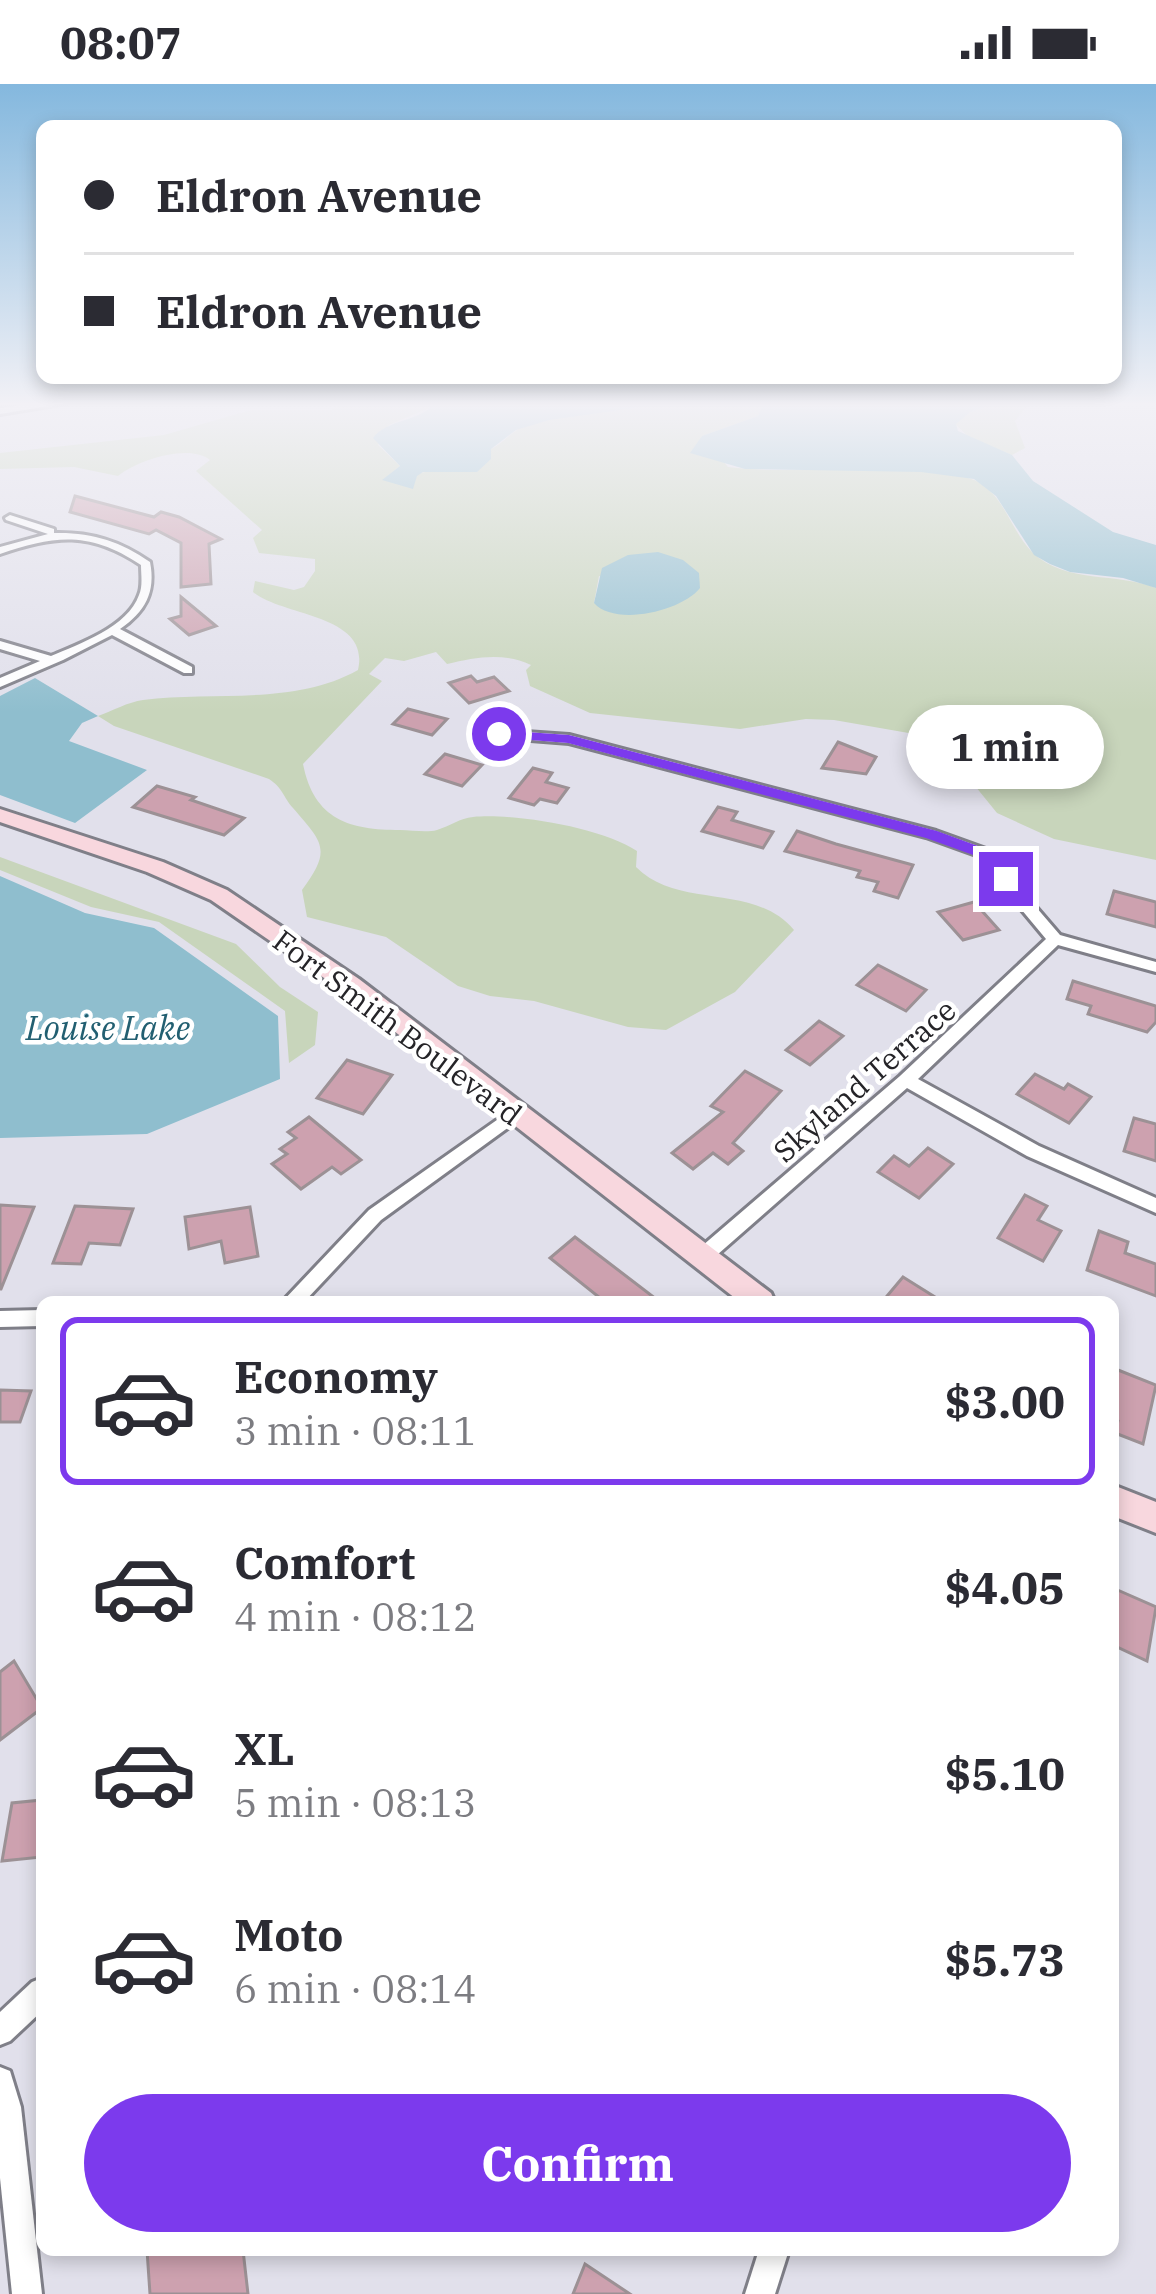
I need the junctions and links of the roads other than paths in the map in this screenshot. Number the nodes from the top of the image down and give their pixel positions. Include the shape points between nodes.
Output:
1 (10, 518) dead end
2 (55, 532) junction
3 (0, 550) edge
4 (112, 630) junction
5 (0, 646) edge
6 (47, 659) junction
7 (188, 670) dead end
8 (0, 683) edge
9 (499, 734) dead end
10 (0, 815) edge
11 (1055, 939) junction
12 (1156, 967) edge
13 (907, 1080) junction
14 (514, 1114) junction
15 (1156, 1206) edge
16 (702, 1257) junction
17 (298, 1296) edge
18 (753, 1296) edge
19 (36, 1318) edge
20 (0, 1319) edge
21 (1119, 1503) edge
22 (1156, 1518) edge
23 (36, 1998) edge
24 (0, 2031) edge
25 (0, 2081) edge
26 (772, 2256) edge
27 (26, 2294) edge
28 (760, 2294) edge

1 - 2 street
2 - 3 street
2 - 4 street via 128,549 146,564 146,592 135,614
4 - 6 street
4 - 7 street
5 - 6 street
6 - 8 street
9 - 11 street via 569,739 981,852
10 - 14 street, Fort Smith Boulevard via 219,895 351,985
11 - 12 street
11 - 13 street, Skyland Terrace
13 - 15 street via 1033,1151
13 - 16 street, Skyland Terrace
14 - 16 street, Fort Smith Boulevard
14 - 17 street via 375,1215
16 - 18 street, Fort Smith Boulevard
19 - 20 street
21 - 22 street
23 - 24 street
25 - 27 street
26 - 28 street

